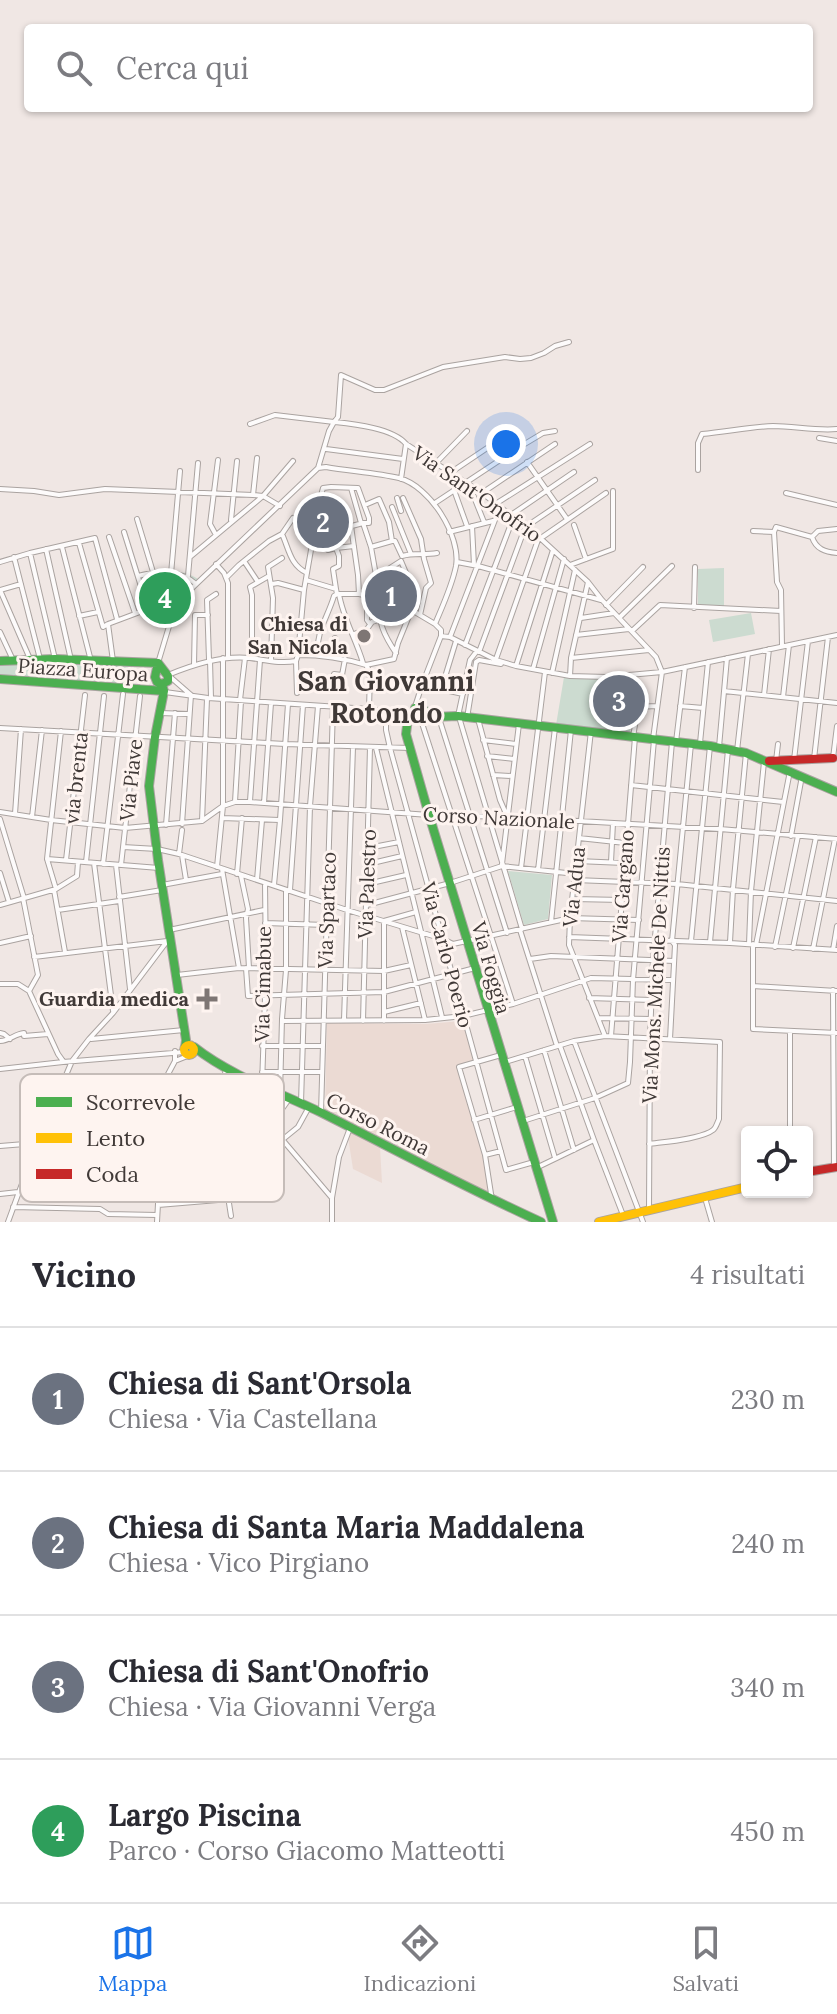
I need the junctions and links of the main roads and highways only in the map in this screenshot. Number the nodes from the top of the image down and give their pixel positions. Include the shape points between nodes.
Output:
1 (0, 661) edge
2 (0, 679) edge
3 (161, 682) junction
4 (836, 755) edge
5 (764, 762) junction
6 (837, 792) edge
7 (239, 1074) edge
8 (284, 1095) edge
9 (836, 1167) edge
10 (813, 1171) edge
11 (741, 1188) edge
12 (541, 1222) edge
13 (553, 1222) edge
14 (599, 1222) edge

1 - 3 main road, Piazza Europa via 158,663
2 - 3 main road, Piazza Europa
3 - 7 main road, Corso Roma via 149,786 184,1030 189,1052
4 - 5 main road
5 - 6 main road
5 - 13 main road, Via Foggia via 695,744 413,715 406,734
8 - 12 main road, Corso Roma
9 - 10 main road
11 - 14 main road

